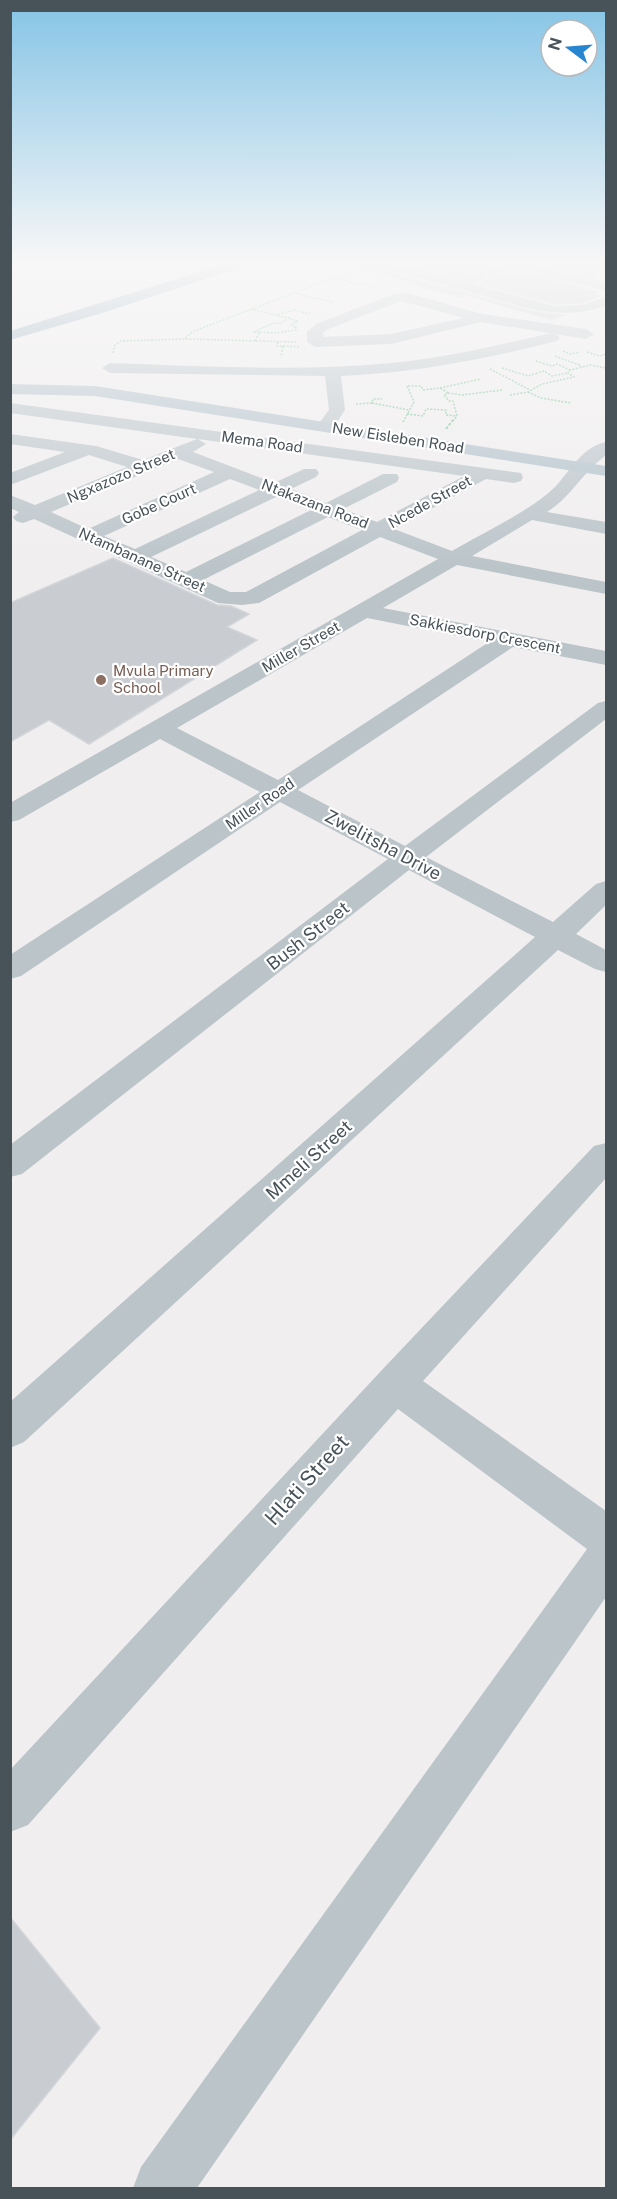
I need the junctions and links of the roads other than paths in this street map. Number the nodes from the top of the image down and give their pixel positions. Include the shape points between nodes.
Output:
1 (413, 365) edge
2 (110, 368) road end
3 (332, 370) junction
4 (10, 389) edge
5 (10, 408) edge
6 (324, 427) junction
7 (205, 435) junction
8 (15, 442) edge
9 (606, 447) edge
10 (86, 450) junction
11 (177, 452) junction
12 (144, 466) junction
13 (580, 466) junction
14 (606, 471) edge
15 (230, 472) junction
16 (310, 473) dead end
17 (483, 473) junction
18 (514, 477) dead end
19 (390, 478) dead end
20 (10, 480) edge
21 (276, 489) junction
22 (10, 501) edge
23 (327, 509) junction
24 (34, 512) junction
25 (528, 514) junction
26 (10, 523) edge
27 (606, 526) edge
28 (381, 529) junction
29 (88, 536) junction
30 (135, 557) junction
31 (453, 558) junction
32 (187, 580) junction
33 (606, 588) edge
34 (251, 598) joint
35 (363, 611) junction
36 (509, 639) junction
37 (606, 658) edge
38 (606, 708) edge
39 (160, 729) junction
40 (281, 790) junction
41 (10, 814) edge
42 (407, 858) junction
43 (606, 890) edge
44 (555, 935) junction
45 (606, 962) edge
46 (10, 969) edge
47 (606, 1156) edge
48 (10, 1164) edge
49 (395, 1384) junction
50 (10, 1429) edge
51 (606, 1537) edge
52 (606, 1560) edge
53 (10, 1807) edge
54 (162, 2188) edge

1 - 3 street
2 - 3 street
3 - 6 street via 338,404 336,414
4 - 6 main road, New Eisleben Road via 88,390
5 - 7 street, Mema Road
6 - 13 main road, New Eisleben Road
7 - 11 street, Ngxazozo Street via 199,443
7 - 17 street, Mema Road
8 - 10 street
9 - 13 street, Miller Street
10 - 12 street
10 - 20 street
11 - 12 street, Ngxazozo Street
11 - 15 street, Ntakazana Road
12 - 24 street, Ngxazozo Street
13 - 14 main road, New Eisleben Road
13 - 25 street, Miller Street via 554,497
15 - 21 street, Ntakazana Road
15 - 29 street, Gobe Court
16 - 21 street
17 - 18 street, Mema Road
17 - 28 street, Ncede Street
19 - 23 street
21 - 23 street, Ntakazana Road
21 - 30 street
22 - 24 street, Ntambanane Street
23 - 28 street, Ntakazana Road
23 - 32 street
24 - 26 street, Ngxazozo Street
24 - 29 street, Ntambanane Street
25 - 27 street
25 - 31 street, Miller Street
28 - 31 street, Ntakazana Road
28 - 34 street, Ncede Street
29 - 30 street, Ntambanane Street
30 - 32 street, Ntambanane Street
31 - 33 street
31 - 35 street, Miller Street
32 - 34 street, Ntambanane Street via 226,598
35 - 36 street, Sakkiesdorp Crescent
35 - 39 street, Miller Street
36 - 37 street, Sakkiesdorp Crescent
36 - 40 street, Miller Road
38 - 42 street, Bush Street
39 - 40 street, Zwelitsha Drive
39 - 41 street, Miller Street
40 - 42 street, Zwelitsha Drive
40 - 46 street, Miller Road
42 - 44 street, Zwelitsha Drive
42 - 48 street, Bush Street
43 - 44 street, Mmeli Street
44 - 45 street, Zwelitsha Drive
44 - 50 street, Mmeli Street
47 - 49 street, Hlati Street
49 - 51 street
49 - 53 street, Hlati Street
52 - 54 street

